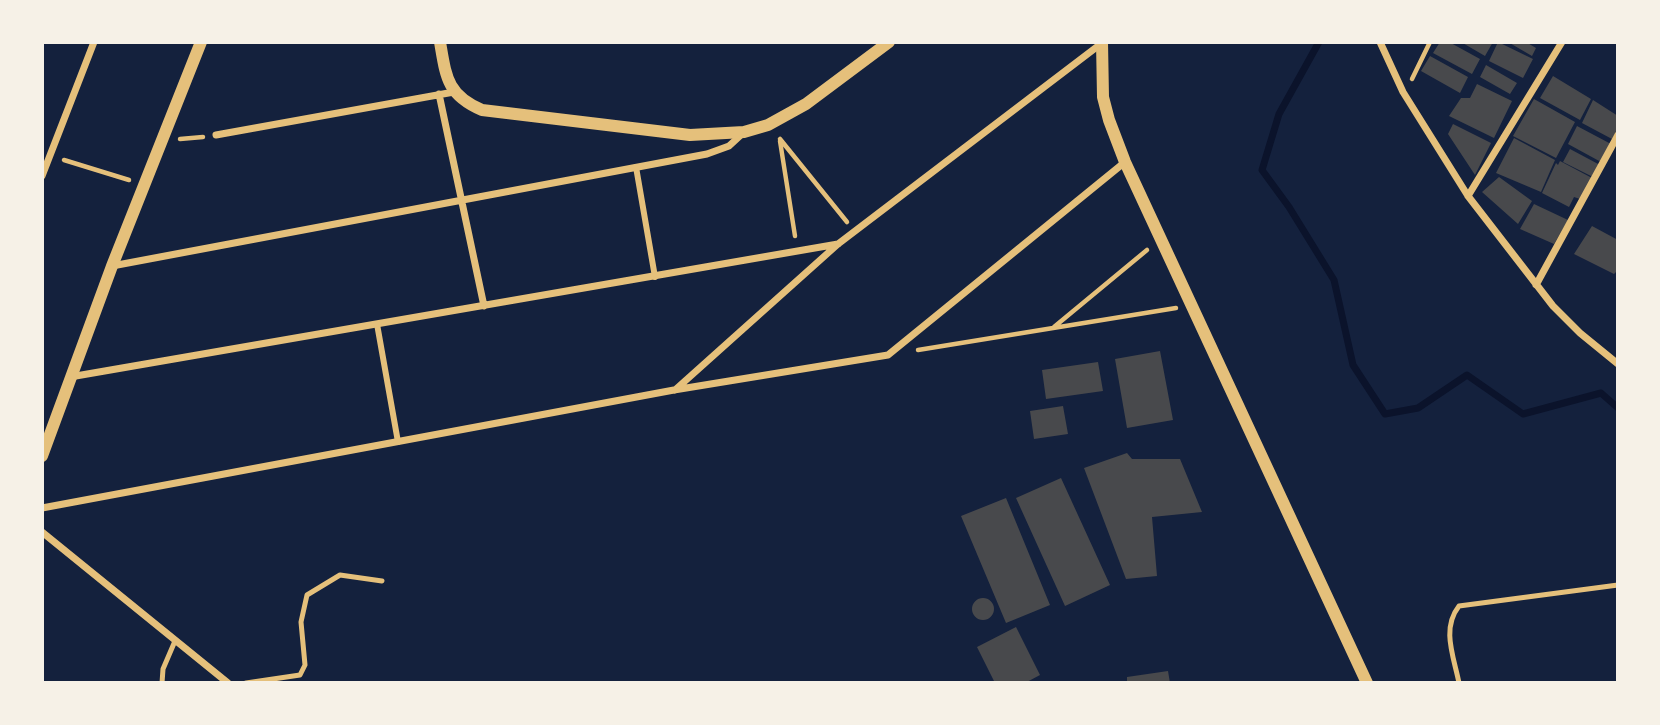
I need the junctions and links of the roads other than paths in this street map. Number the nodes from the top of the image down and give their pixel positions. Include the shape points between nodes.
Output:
1 (94, 42) edge
2 (201, 42) edge
3 (440, 42) edge
4 (889, 42) edge
5 (1102, 42) edge
6 (1381, 42) edge
7 (1562, 42) edge
8 (454, 92) junction
9 (439, 94) junction
10 (744, 132) junction
11 (216, 135) road end
12 (1618, 135) edge
13 (1125, 162) junction
14 (636, 167) junction
15 (42, 176) edge
16 (1468, 196) junction
17 (461, 200) junction
18 (838, 244) junction
19 (112, 266) junction
20 (654, 277) junction
21 (1536, 285) junction
22 (484, 306) junction
23 (377, 324) junction
24 (1618, 364) edge
25 (70, 377) junction
26 (674, 390) junction
27 (398, 442) junction
28 (42, 456) edge
29 (42, 508) edge
30 (42, 532) edge
31 (382, 580) dead end
32 (1618, 584) edge
33 (175, 641) junction
34 (162, 683) edge
35 (228, 683) edge
36 (246, 683) edge
37 (1367, 683) edge
38 (1459, 683) edge

1 - 15 street
2 - 19 street
3 - 8 street
4 - 10 street via 806,104
5 - 13 street via 1103,97
5 - 18 street
6 - 16 street via 1403,92
7 - 16 street
8 - 9 street
8 - 10 street via 482,110 690,135
9 - 11 street
9 - 17 street
10 - 14 street via 729,146 707,154
12 - 21 street
13 - 26 street via 888,355
13 - 37 street
14 - 17 street
14 - 20 street
16 - 21 street
17 - 19 street
17 - 22 street
18 - 20 street
18 - 26 street
19 - 25 street
20 - 22 street
21 - 24 street via 1580,333
22 - 23 street
23 - 25 street
23 - 27 street
25 - 28 street
26 - 27 street
27 - 29 street
30 - 33 street
31 - 36 lane via 341,575 307,596 301,622 305,665 300,675
32 - 38 lane via 1459,606 1448,631
33 - 34 lane
33 - 35 street

